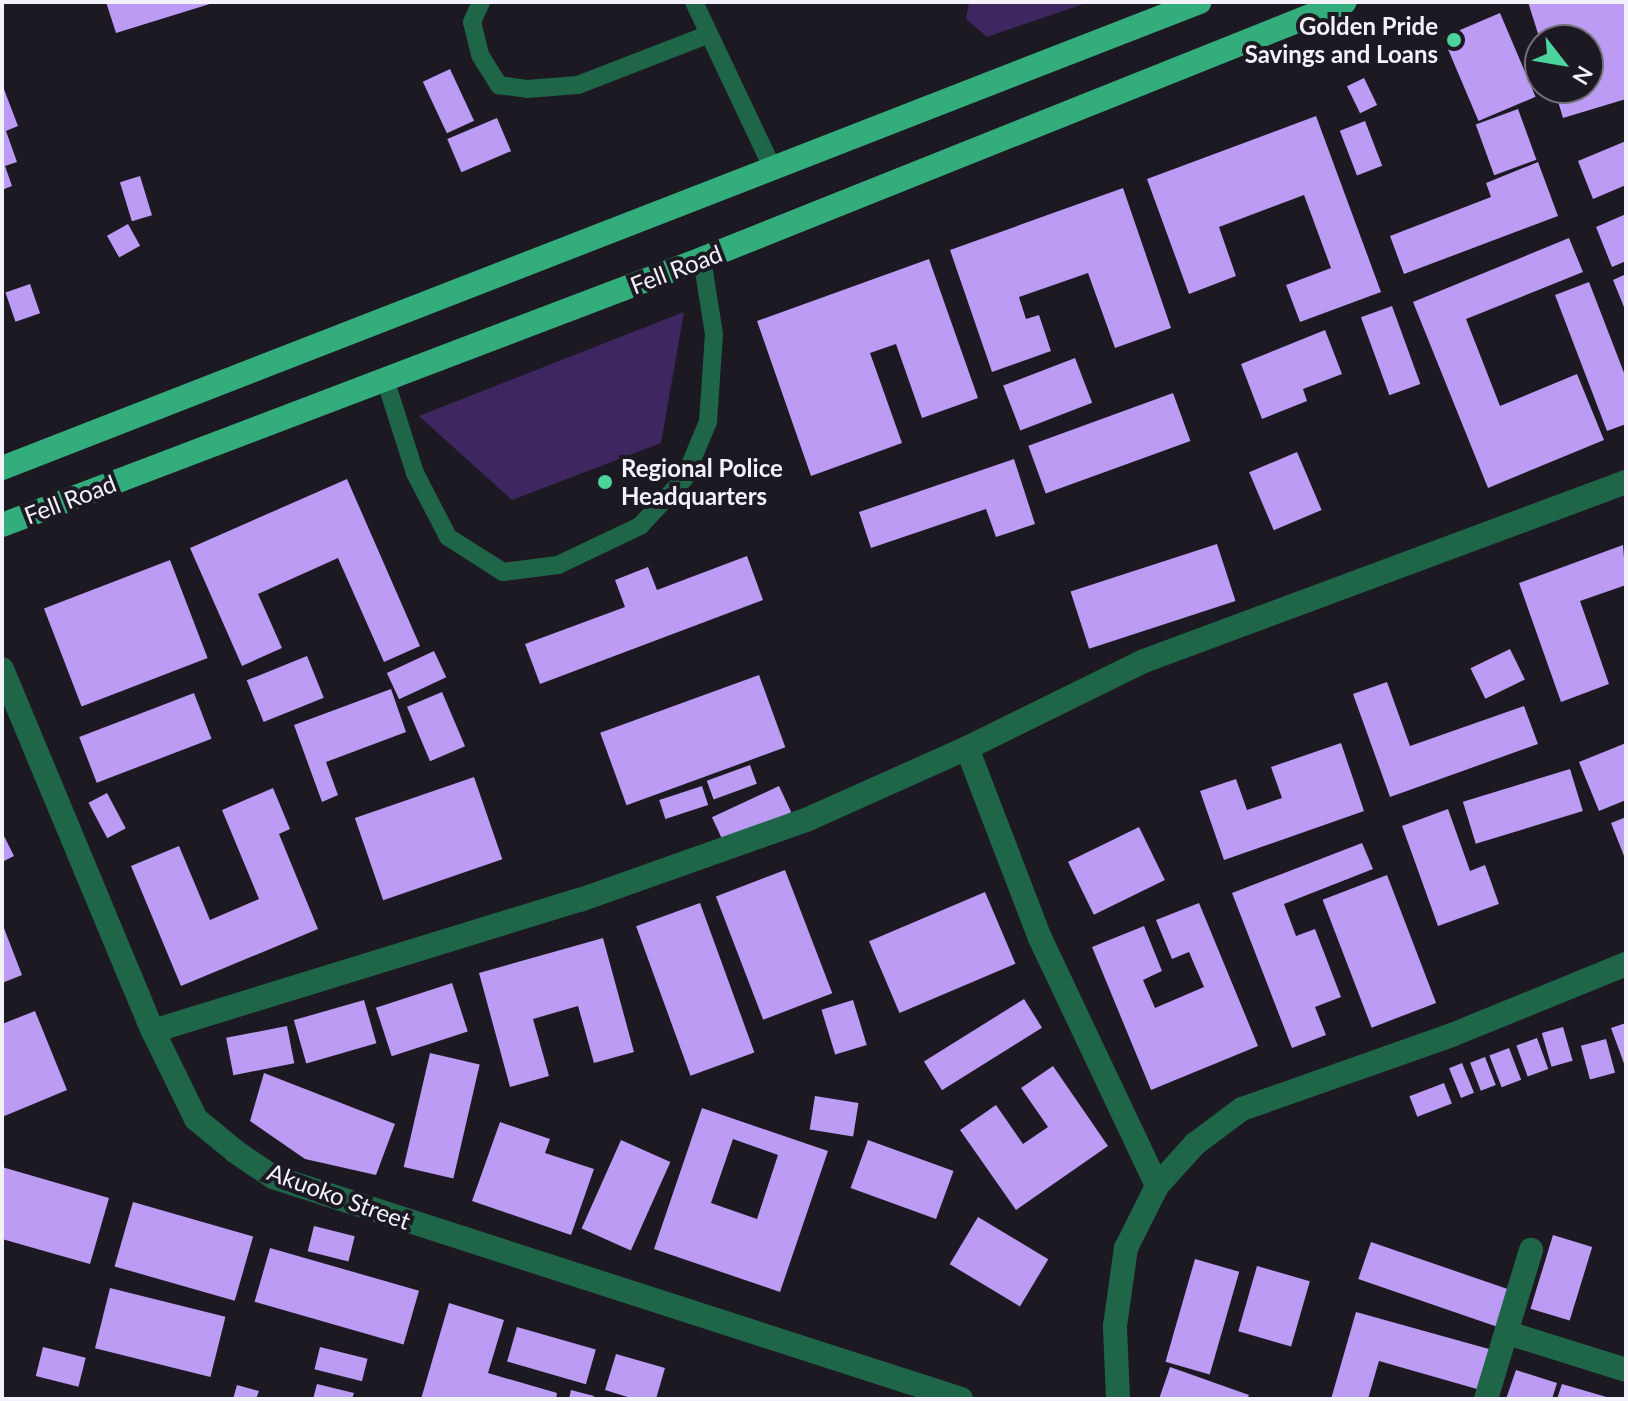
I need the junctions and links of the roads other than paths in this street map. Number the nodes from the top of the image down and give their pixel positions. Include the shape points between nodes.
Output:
1 (481, 2) edge
2 (694, 2) edge
3 (1200, 2) edge
4 (1345, 2) edge
5 (707, 35) junction
6 (773, 169) junction
7 (702, 259) junction
8 (385, 379) junction
9 (2, 468) edge
10 (1626, 482) edge
11 (2, 525) edge
12 (2, 669) edge
13 (967, 748) junction
14 (1626, 964) edge
15 (153, 1031) junction
16 (1157, 1186) junction
17 (1531, 1250) dead end
18 (1508, 1333) junction
19 (1626, 1370) edge
20 (961, 1399) edge
21 (1118, 1399) edge
22 (1486, 1399) edge

1 - 5 lane via 472,22 480,55 499,85 578,85
2 - 5 lane
3 - 6 main road
4 - 7 main road, Fell Road
5 - 6 lane
6 - 9 main road
7 - 8 main road, Fell Road
7 - 8 lane via 714,334 708,422 684,479 640,526 558,565 503,572 448,537 415,473
8 - 11 main road, Fell Road
10 - 13 street via 1144,661
12 - 15 street, Akuoko Street
13 - 15 street via 806,820 580,900
13 - 16 street via 1040,938
14 - 16 street via 1452,1035 1242,1109 1195,1144
15 - 20 street, Akuoko Street via 196,1119 273,1177
16 - 21 street via 1126,1248 1115,1326
17 - 18 street
18 - 19 street
18 - 22 street

